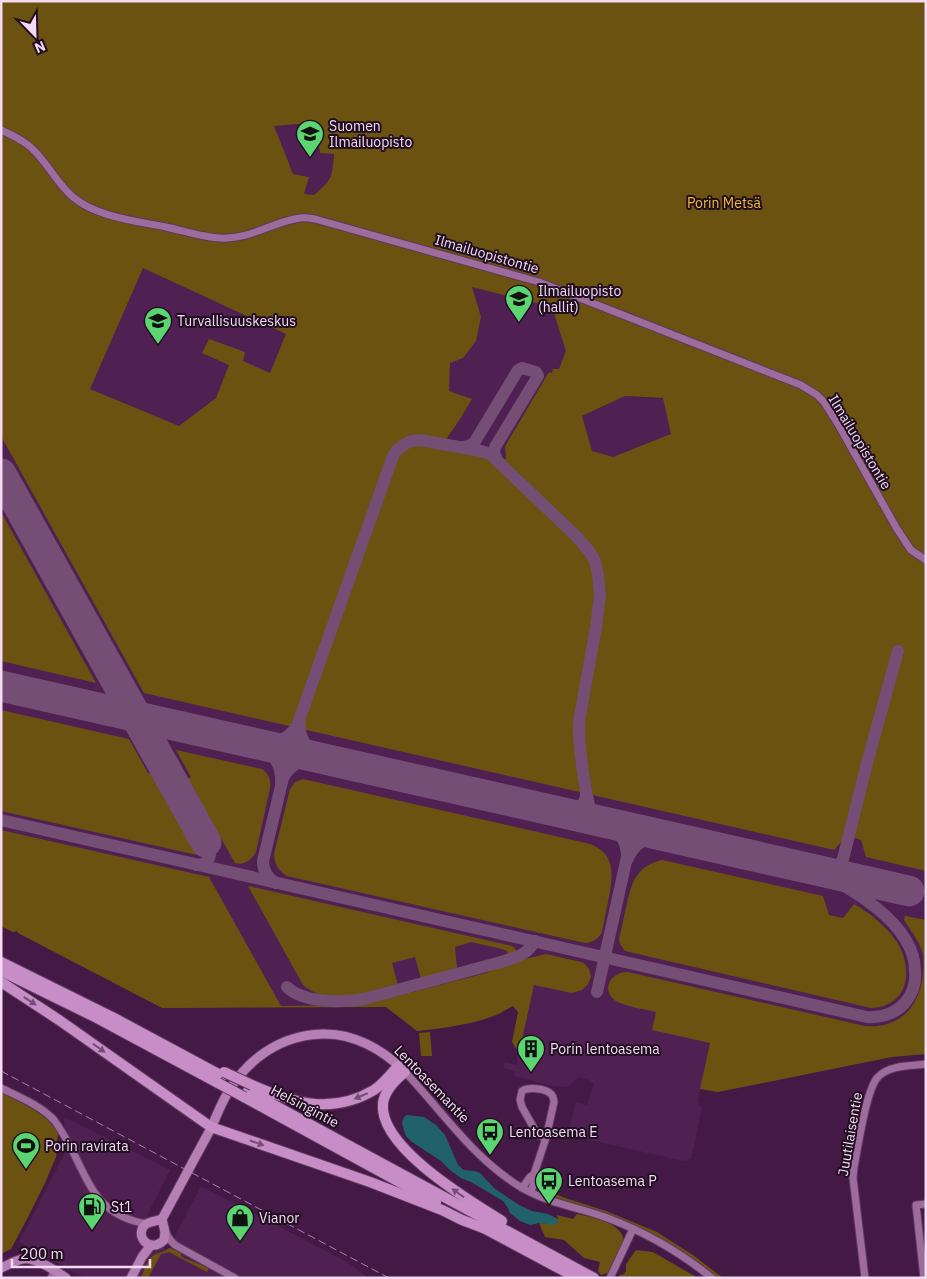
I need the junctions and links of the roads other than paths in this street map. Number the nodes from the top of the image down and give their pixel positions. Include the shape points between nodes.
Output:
1 (1, 130) edge
2 (926, 560) edge
3 (1, 962) edge
4 (1, 971) edge
5 (1, 982) edge
6 (926, 1064) edge
7 (401, 1069) junction
8 (221, 1077) junction
9 (1, 1088) edge
10 (248, 1091) junction
11 (211, 1127) junction
12 (546, 1138) junction
13 (534, 1174) junction
14 (522, 1188) junction
15 (531, 1192) junction
16 (926, 1204) edge
17 (132, 1222) junction
18 (150, 1223) junction
19 (163, 1226) junction
20 (486, 1229) junction
21 (633, 1229) junction
22 (149, 1242) junction
23 (175, 1245) junction
24 (573, 1266) junction
25 (1, 1268) edge
26 (53, 1274) edge
27 (66, 1278) edge
28 (131, 1278) edge
29 (235, 1278) edge
30 (577, 1278) edge
31 (594, 1278) edge
32 (610, 1278) edge
33 (712, 1278) edge
34 (865, 1278) edge
35 (924, 1278) edge

1 - 2 street, Ilmailuopistontie via 28,146 71,196 94,210 226,238 252,234 302,217 323,221 539,282 801,385 824,402 897,529 911,550
3 - 8 highway, Helsingintie via 64,992
4 - 8 highway, Helsingintie
5 -> 11 highway
6 - 34 street, Juutilaisentie via 884,1072 878,1076 871,1090 853,1178
7 -> 10 highway via 361,1096 335,1103 311,1104
7 - 11 main road, Lentoasemantie via 383,1052 350,1037 326,1034 288,1040 259,1056 241,1075 227,1094
7 - 14 street, Lentoasemantie via 488,1163
24 -> 7 highway via 462,1196 401,1146 386,1122 383,1107 383,1101
8 - 10 highway, Helsingintie, bridge
9 - 17 street via 52,1118 99,1200
10 - 20 highway, Helsingintie
10 - 24 highway, Helsingintie
11 - 19 main road, Lentoasemantie
11 -> 20 highway via 370,1182
12 - 12 street via 553,1096 549,1092 526,1088 520,1100 522,1107 535,1130
12 - 13 street
13 - 14 street
13 - 15 street
14 - 15 street, Lentoasemantie
15 - 21 street, Lentoasemantie
16 - 35 street via 916,1205
17 - 18 street
17 - 22 street
18 - 19 main road
18 - 22 main road via 143,1227
19 - 22 main road, Lentoasemantie via 164,1240
19 - 23 street
20 - 30 highway, Helsingintie
21 - 32 street
21 - 33 street, Lentoasemantie via 661,1242
22 - 23 street
22 - 28 main road
23 - 29 street
24 - 31 highway, Helsingintie
25 - 26 main road via 26,1259 37,1261
26 - 27 main road

